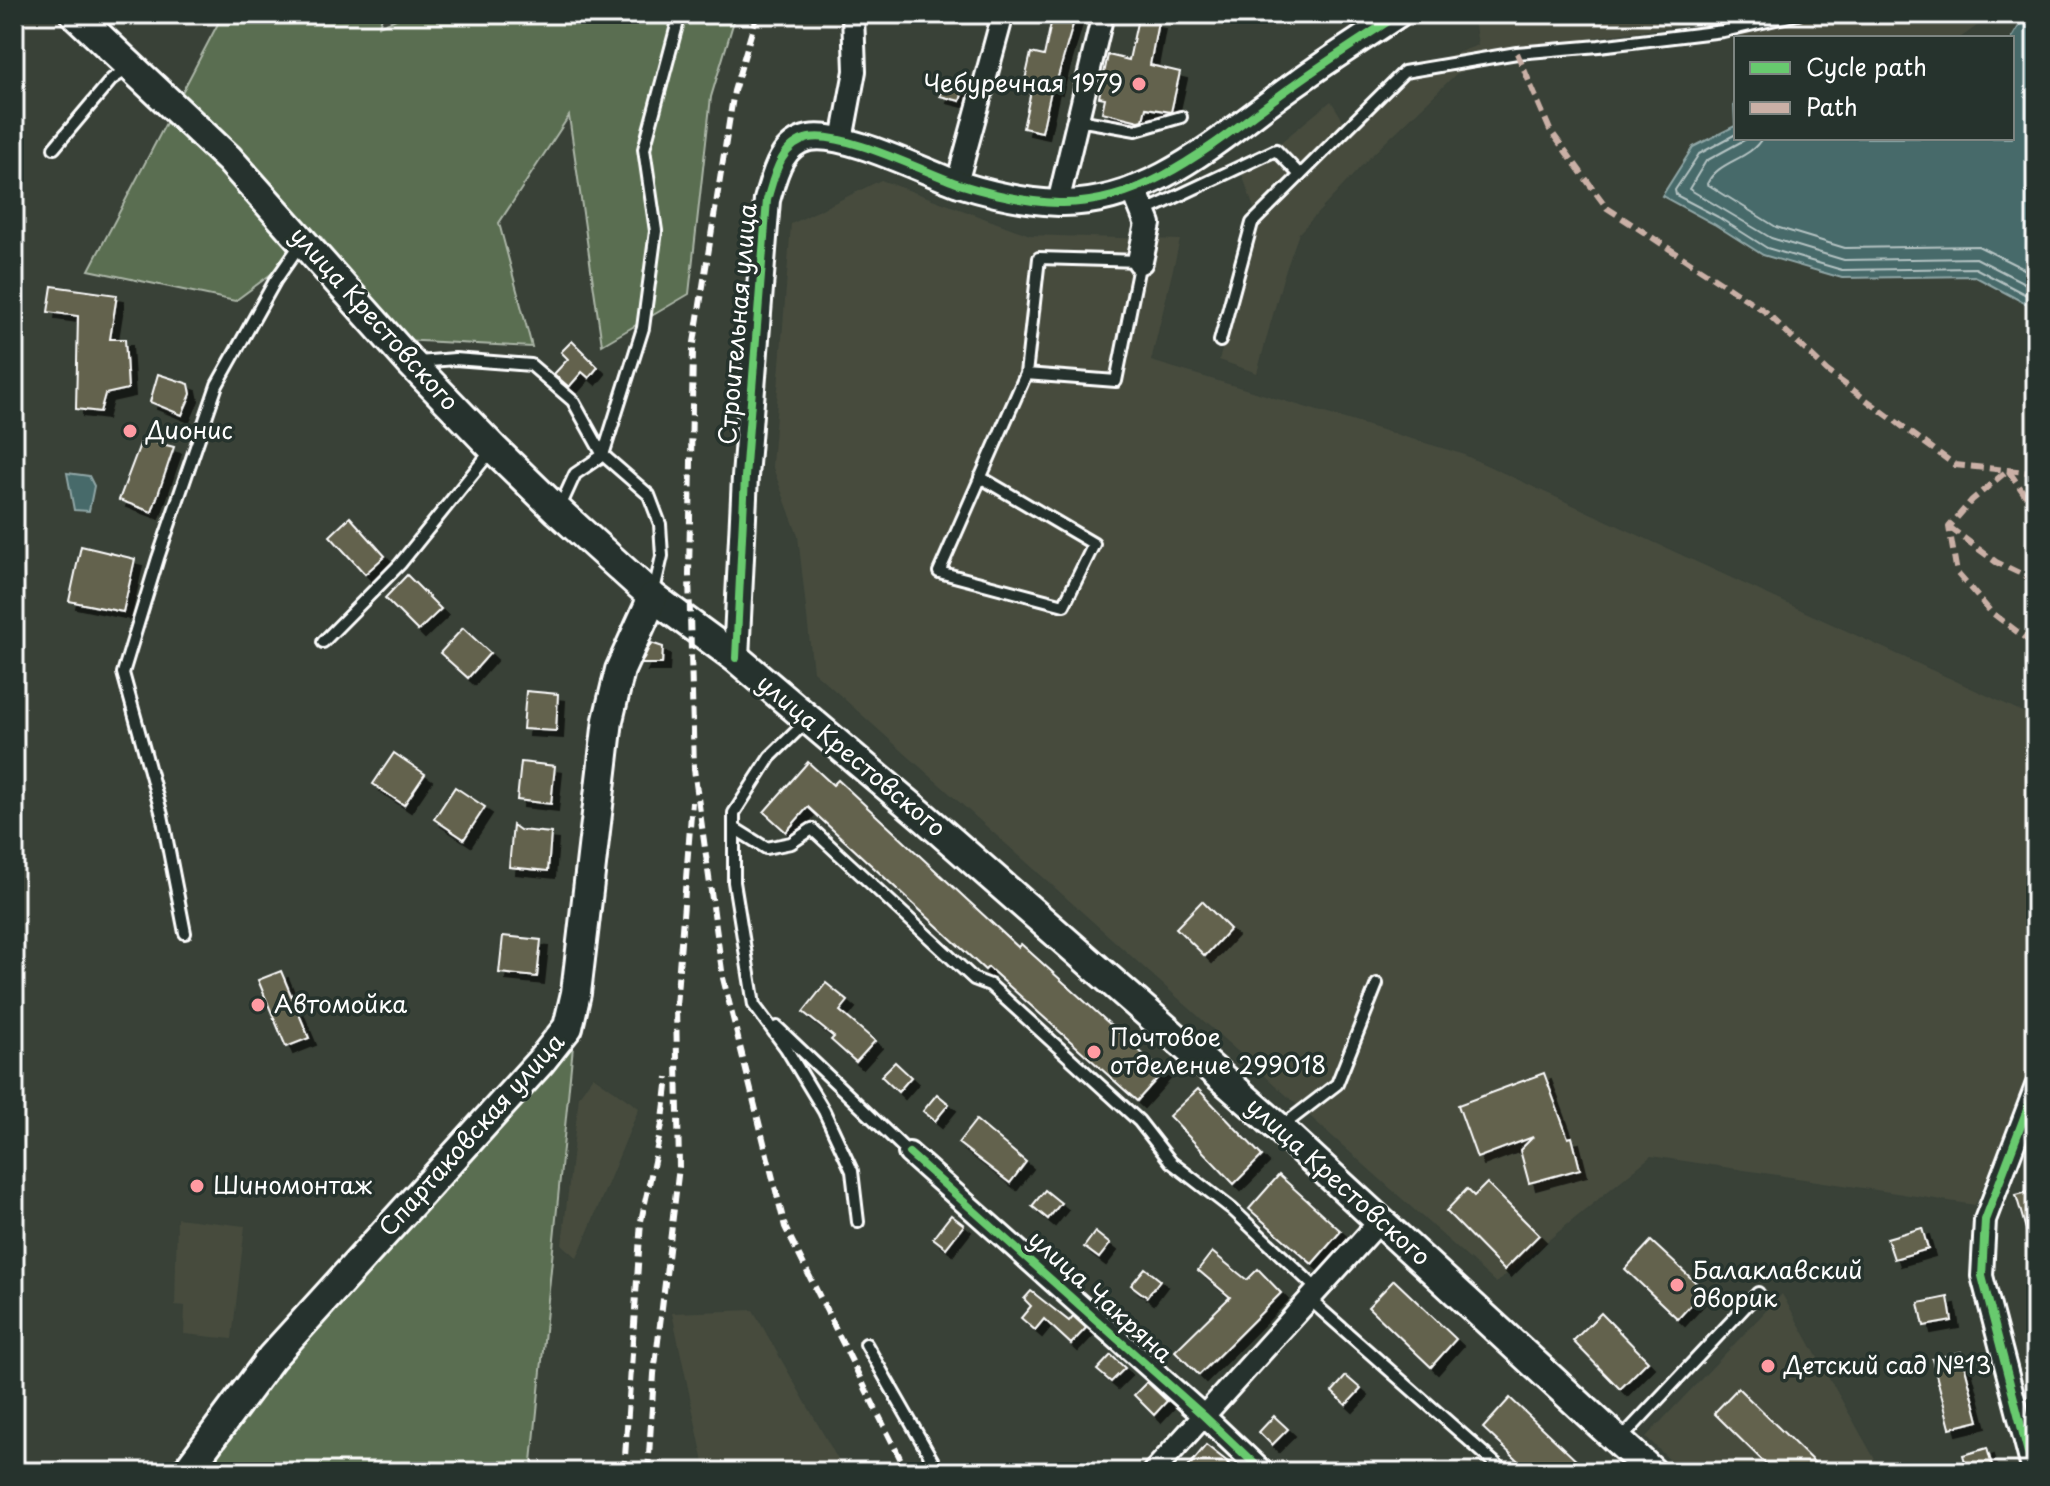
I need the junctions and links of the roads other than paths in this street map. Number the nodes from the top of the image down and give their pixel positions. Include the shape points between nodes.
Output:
1 (75, 14) edge
2 (680, 14) edge
3 (853, 14) edge
4 (1003, 14) edge
5 (1103, 14) edge
6 (1399, 14) edge
7 (1798, 14) edge
8 (131, 66) junction
9 (1181, 117) dead end
10 (1078, 120) junction
11 (842, 140) junction
12 (54, 148) dead end
13 (1300, 175) junction
14 (957, 183) junction
15 (1139, 201) junction
16 (1058, 203) junction
17 (302, 241) junction
18 (1140, 261) junction
19 (1220, 341) dead end
20 (410, 362) junction
21 (1026, 374) junction
22 (493, 448) junction
23 (603, 455) junction
24 (980, 477) junction
25 (558, 511) junction
26 (653, 597) junction
27 (323, 642) dead end
28 (736, 658) junction
29 (808, 719) junction
30 (734, 828) junction
31 (185, 933) dead end
32 (1377, 984) dead end
33 (754, 1005) junction
34 (2034, 1097) edge
35 (1279, 1128) junction
36 (909, 1153) joint
37 (1381, 1220) junction
38 (858, 1222) dead end
39 (1758, 1293) dead end
40 (1314, 1295) junction
41 (866, 1344) dead end
42 (1204, 1416) junction
43 (1619, 1441) junction
44 (186, 1472) edge
45 (939, 1472) edge
46 (1153, 1472) edge
47 (1263, 1472) edge
48 (1505, 1472) edge
49 (1652, 1472) edge
50 (2033, 1472) edge

1 - 8 main road, улица Крестовского
2 - 23 lane via 644,149 656,231 643,328
3 - 11 street via 855,71
4 - 14 street
5 - 10 street
6 - 15 street, Строительная улица via 1297,82
7 - 13 lane via 1723,31 1517,53 1404,72
8 - 12 lane via 112,79
8 - 17 main road, улица Крестовского via 229,159
9 - 10 lane via 1136,130
10 - 16 street
11 - 14 street, Строительная улица
11 - 28 street, Строительная улица via 808,138 792,147 778,164 767,200
13 - 15 lane via 1276,150
13 - 19 lane via 1252,223
14 - 16 street, Строительная улица via 995,195
15 - 16 street, Строительная улица
15 - 18 street via 1148,224
17 - 20 main road, улица Крестовского
17 - 31 lane via 217,385 123,673 162,815
18 - 21 lane via 1116,381
18 - 21 lane via 1039,258
20 - 22 main road, улица Крестовского
20 - 23 lane via 455,359 531,365 573,401
21 - 24 lane
22 - 25 main road, улица Крестовского
22 - 27 lane via 400,564
23 - 25 lane via 575,474
23 - 26 lane via 649,495 660,524 662,556
24 - 24 lane via 939,572 1064,605 1094,544
25 - 26 main road, улица Крестовского
26 - 28 main road, улица Крестовского
26 - 44 main road, Спартаковская улица via 620,670 608,720 568,1027 271,1358
28 - 29 main road, улица Крестовского
29 - 30 lane via 770,757 734,813
29 - 35 main road, улица Крестовского
30 - 33 lane via 734,882
30 - 40 lane via 766,848 791,843 812,829 1139,1121 1171,1162 1232,1209
32 - 35 lane via 1337,1084
33 - 36 lane
33 - 38 lane via 824,1111 852,1171
34 - 50 street via 1985,1220 1982,1276
35 - 37 main road, улица Крестовского
36 - 42 street, улица Чакряна
37 - 40 street
37 - 43 main road, улица Крестовского
39 - 43 lane
40 - 42 street
40 - 48 lane
41 - 45 lane
42 - 46 street
42 - 47 street, улица Чакряна
43 - 49 main road, улица Крестовского

